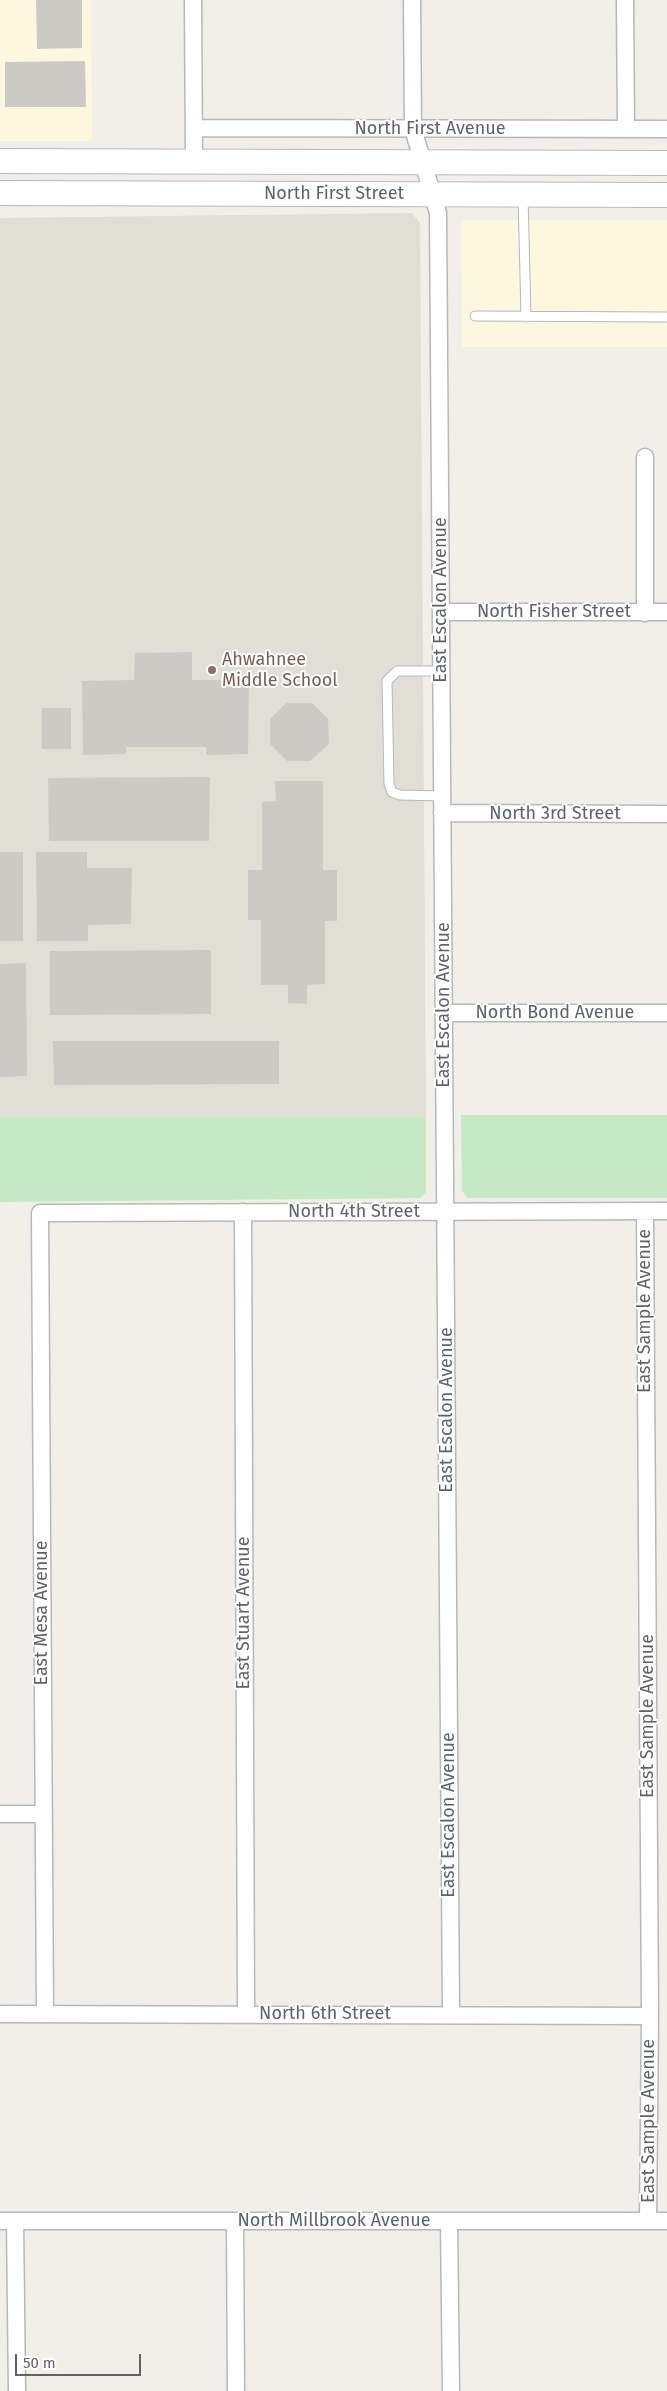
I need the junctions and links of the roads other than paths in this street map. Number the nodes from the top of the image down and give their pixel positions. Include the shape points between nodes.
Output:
1 (193, 0) edge
2 (412, 0) edge
3 (625, 0) edge
4 (194, 128) junction
5 (413, 129) junction
6 (626, 129) junction
7 (667, 129) edge
8 (0, 161) edge
9 (194, 161) junction
10 (423, 162) junction
11 (667, 163) edge
12 (0, 192) edge
13 (523, 194) junction
14 (432, 195) junction
15 (667, 195) edge
16 (475, 316) dead end
17 (526, 317) junction
18 (667, 317) edge
19 (645, 457) dead end
20 (441, 612) junction
21 (645, 612) junction
22 (667, 612) edge
23 (442, 671) junction
24 (442, 796) junction
25 (442, 813) junction
26 (667, 814) edge
27 (444, 1013) junction
28 (667, 1013) edge
29 (445, 1211) junction
30 (645, 1211) junction
31 (667, 1211) edge
32 (242, 1212) junction
33 (40, 1213) joint
34 (0, 1814) edge
35 (43, 1814) junction
36 (0, 2014) edge
37 (45, 2014) junction
38 (246, 2014) junction
39 (451, 2014) junction
40 (650, 2016) junction
41 (648, 2221) junction
42 (667, 2221) edge
43 (8, 2222) edge
44 (235, 2222) junction
45 (449, 2222) junction
46 (18, 2391) edge
47 (236, 2391) edge
48 (450, 2391) edge

1 - 4 street
2 - 5 street, East Escalon Avenue
3 - 6 street
4 - 5 street, North First Avenue
4 - 9 street
5 - 6 street, North First Avenue
5 - 10 street, East Escalon Avenue
6 - 7 street, North First Avenue
8 - 9 main road, North First Street
9 - 10 main road, North First Street
10 - 11 main road, North First Street
10 - 14 street, East Escalon Avenue
12 - 14 main road, North First Street
13 - 14 main road, North First Street
13 - 15 main road, North First Street
13 - 17 lane
14 - 20 street, East Escalon Avenue via 438,213
16 - 17 lane
17 - 18 lane
19 - 21 street
20 - 21 street, North Fisher Street
20 - 23 street, East Escalon Avenue
21 - 22 street, North Fisher Street
23 - 24 street, East Escalon Avenue
23 - 24 lane via 397,671 387,681 389,784 392,792
24 - 25 street, East Escalon Avenue
25 - 26 street, North 3rd Street
25 - 27 street, East Escalon Avenue
27 - 28 street, North Bond Avenue
27 - 29 street, East Escalon Avenue
29 - 30 street, North 4th Street
29 - 32 street, North 4th Street
29 - 39 street, East Escalon Avenue
30 - 31 street, North 4th Street
30 - 40 street, East Sample Avenue
32 - 33 street, North 4th Street
32 - 38 street, East Stuart Avenue
33 - 35 street, East Mesa Avenue
34 - 35 street
35 - 37 street, East Mesa Avenue
36 - 37 street, North 6th Street
37 - 38 street, North 6th Street
38 - 39 street, North 6th Street
39 - 40 street, North 6th Street
40 - 41 street, East Sample Avenue
41 - 42 street, North Millbrook Avenue
41 - 45 street, North Millbrook Avenue
43 - 44 street, North Millbrook Avenue
43 - 46 street
44 - 45 street, North Millbrook Avenue
44 - 47 street
45 - 48 street

